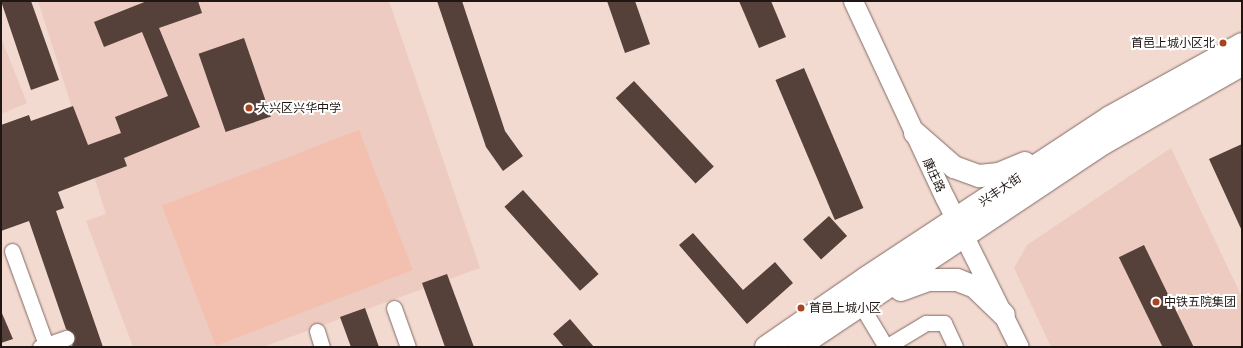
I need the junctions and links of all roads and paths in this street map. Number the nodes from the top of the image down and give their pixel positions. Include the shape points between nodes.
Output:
1 (853, 1) edge
2 (1242, 44) edge
3 (1242, 65) edge
4 (915, 133) junction
5 (1047, 159) junction
6 (960, 229) junction
7 (12, 251) dead end
8 (866, 303) junction
9 (394, 308) dead end
10 (1004, 315) junction
11 (317, 331) dead end
12 (66, 338) dead end
13 (44, 346) edge
14 (322, 347) edge
15 (408, 347) edge
16 (766, 347) edge
17 (798, 347) edge
18 (886, 347) edge
19 (955, 347) edge
20 (1019, 347) edge

1 - 4 street, 康庄路
2 - 5 main road, 兴丰大街 via 1117,113
3 - 6 main road, 兴丰大街
4 - 5 main road via 954,167 979,176 999,174 1029,161
4 - 6 street, 康庄路
5 - 6 main road, 兴丰大街
6 - 8 main road, 兴丰大街
6 - 10 street, 康庄路
6 - 16 main road, 兴丰大街
7 - 13 street
8 - 10 main road via 929,280 957,280 976,287
8 - 17 main road, 兴丰大街
8 - 18 street
9 - 15 street
10 - 20 street, 康庄路
11 - 14 street
12 - 13 street
18 - 19 street via 926,323 944,323

